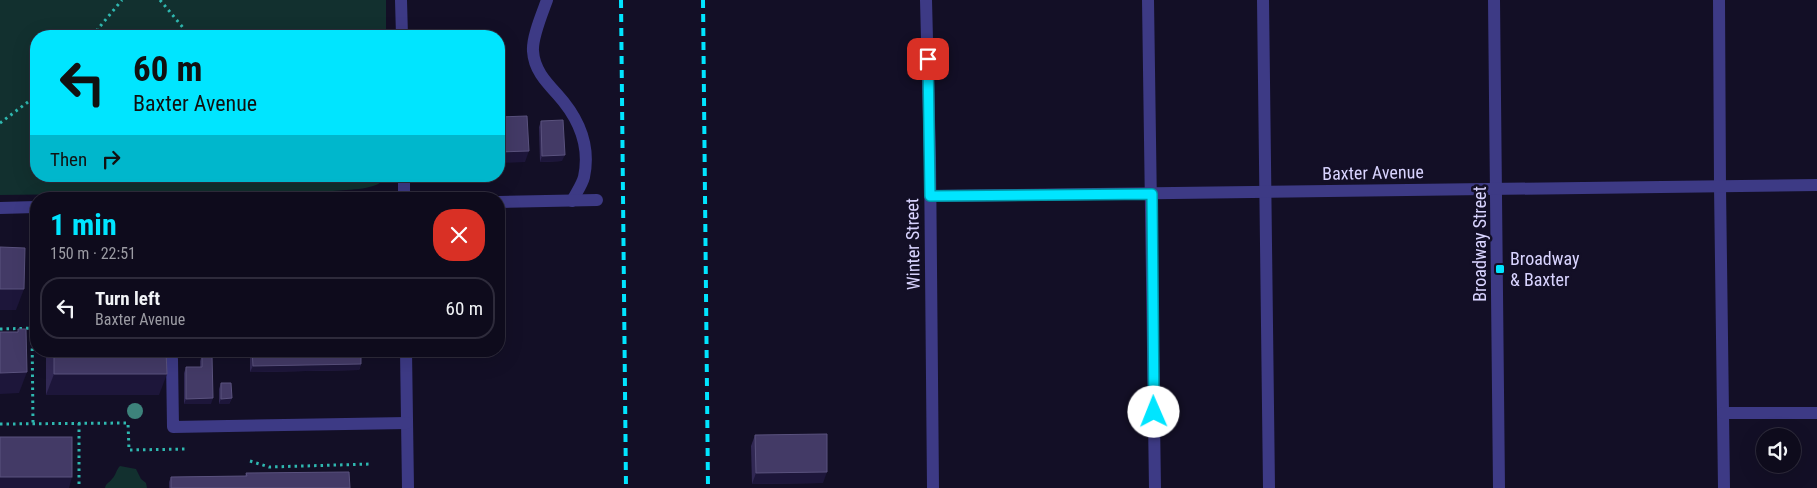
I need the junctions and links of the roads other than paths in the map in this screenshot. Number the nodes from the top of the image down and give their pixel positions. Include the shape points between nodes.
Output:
1 (401, 0) edge
2 (547, 0) edge
3 (926, 0) edge
4 (1148, 0) edge
5 (1263, 0) edge
6 (1494, 0) edge
7 (1719, 0) edge
8 (402, 30) edge
9 (1817, 185) edge
10 (1720, 186) junction
11 (1497, 189) junction
12 (1264, 192) junction
13 (1152, 194) junction
14 (930, 196) junction
15 (597, 200) dead end
16 (572, 201) junction
17 (505, 202) edge
18 (30, 207) edge
19 (0, 208) edge
20 (406, 357) edge
21 (172, 359) dead end
22 (1723, 413) junction
23 (1817, 413) edge
24 (407, 423) junction
25 (408, 488) edge
26 (932, 488) edge
27 (1155, 488) edge
28 (1269, 488) edge
29 (1499, 488) edge
30 (1724, 488) edge

1 - 8 street
2 - 16 street via 532,51 542,78 570,109 585,144 583,178
3 - 14 street, Winter Street
4 - 13 street
5 - 12 street
6 - 11 street, Broadway Street
7 - 10 street
9 - 10 street, Baxter Avenue
10 - 11 street, Baxter Avenue
10 - 22 street
11 - 12 street, Baxter Avenue
11 - 29 street, Broadway Street
12 - 13 street, Baxter Avenue
12 - 28 street
13 - 14 street, Baxter Avenue
13 - 27 street
14 - 26 street, Winter Street
15 - 16 street
16 - 17 street
18 - 19 street
20 - 24 street
21 - 24 street via 174,427
22 - 23 street
22 - 30 street
24 - 25 street

